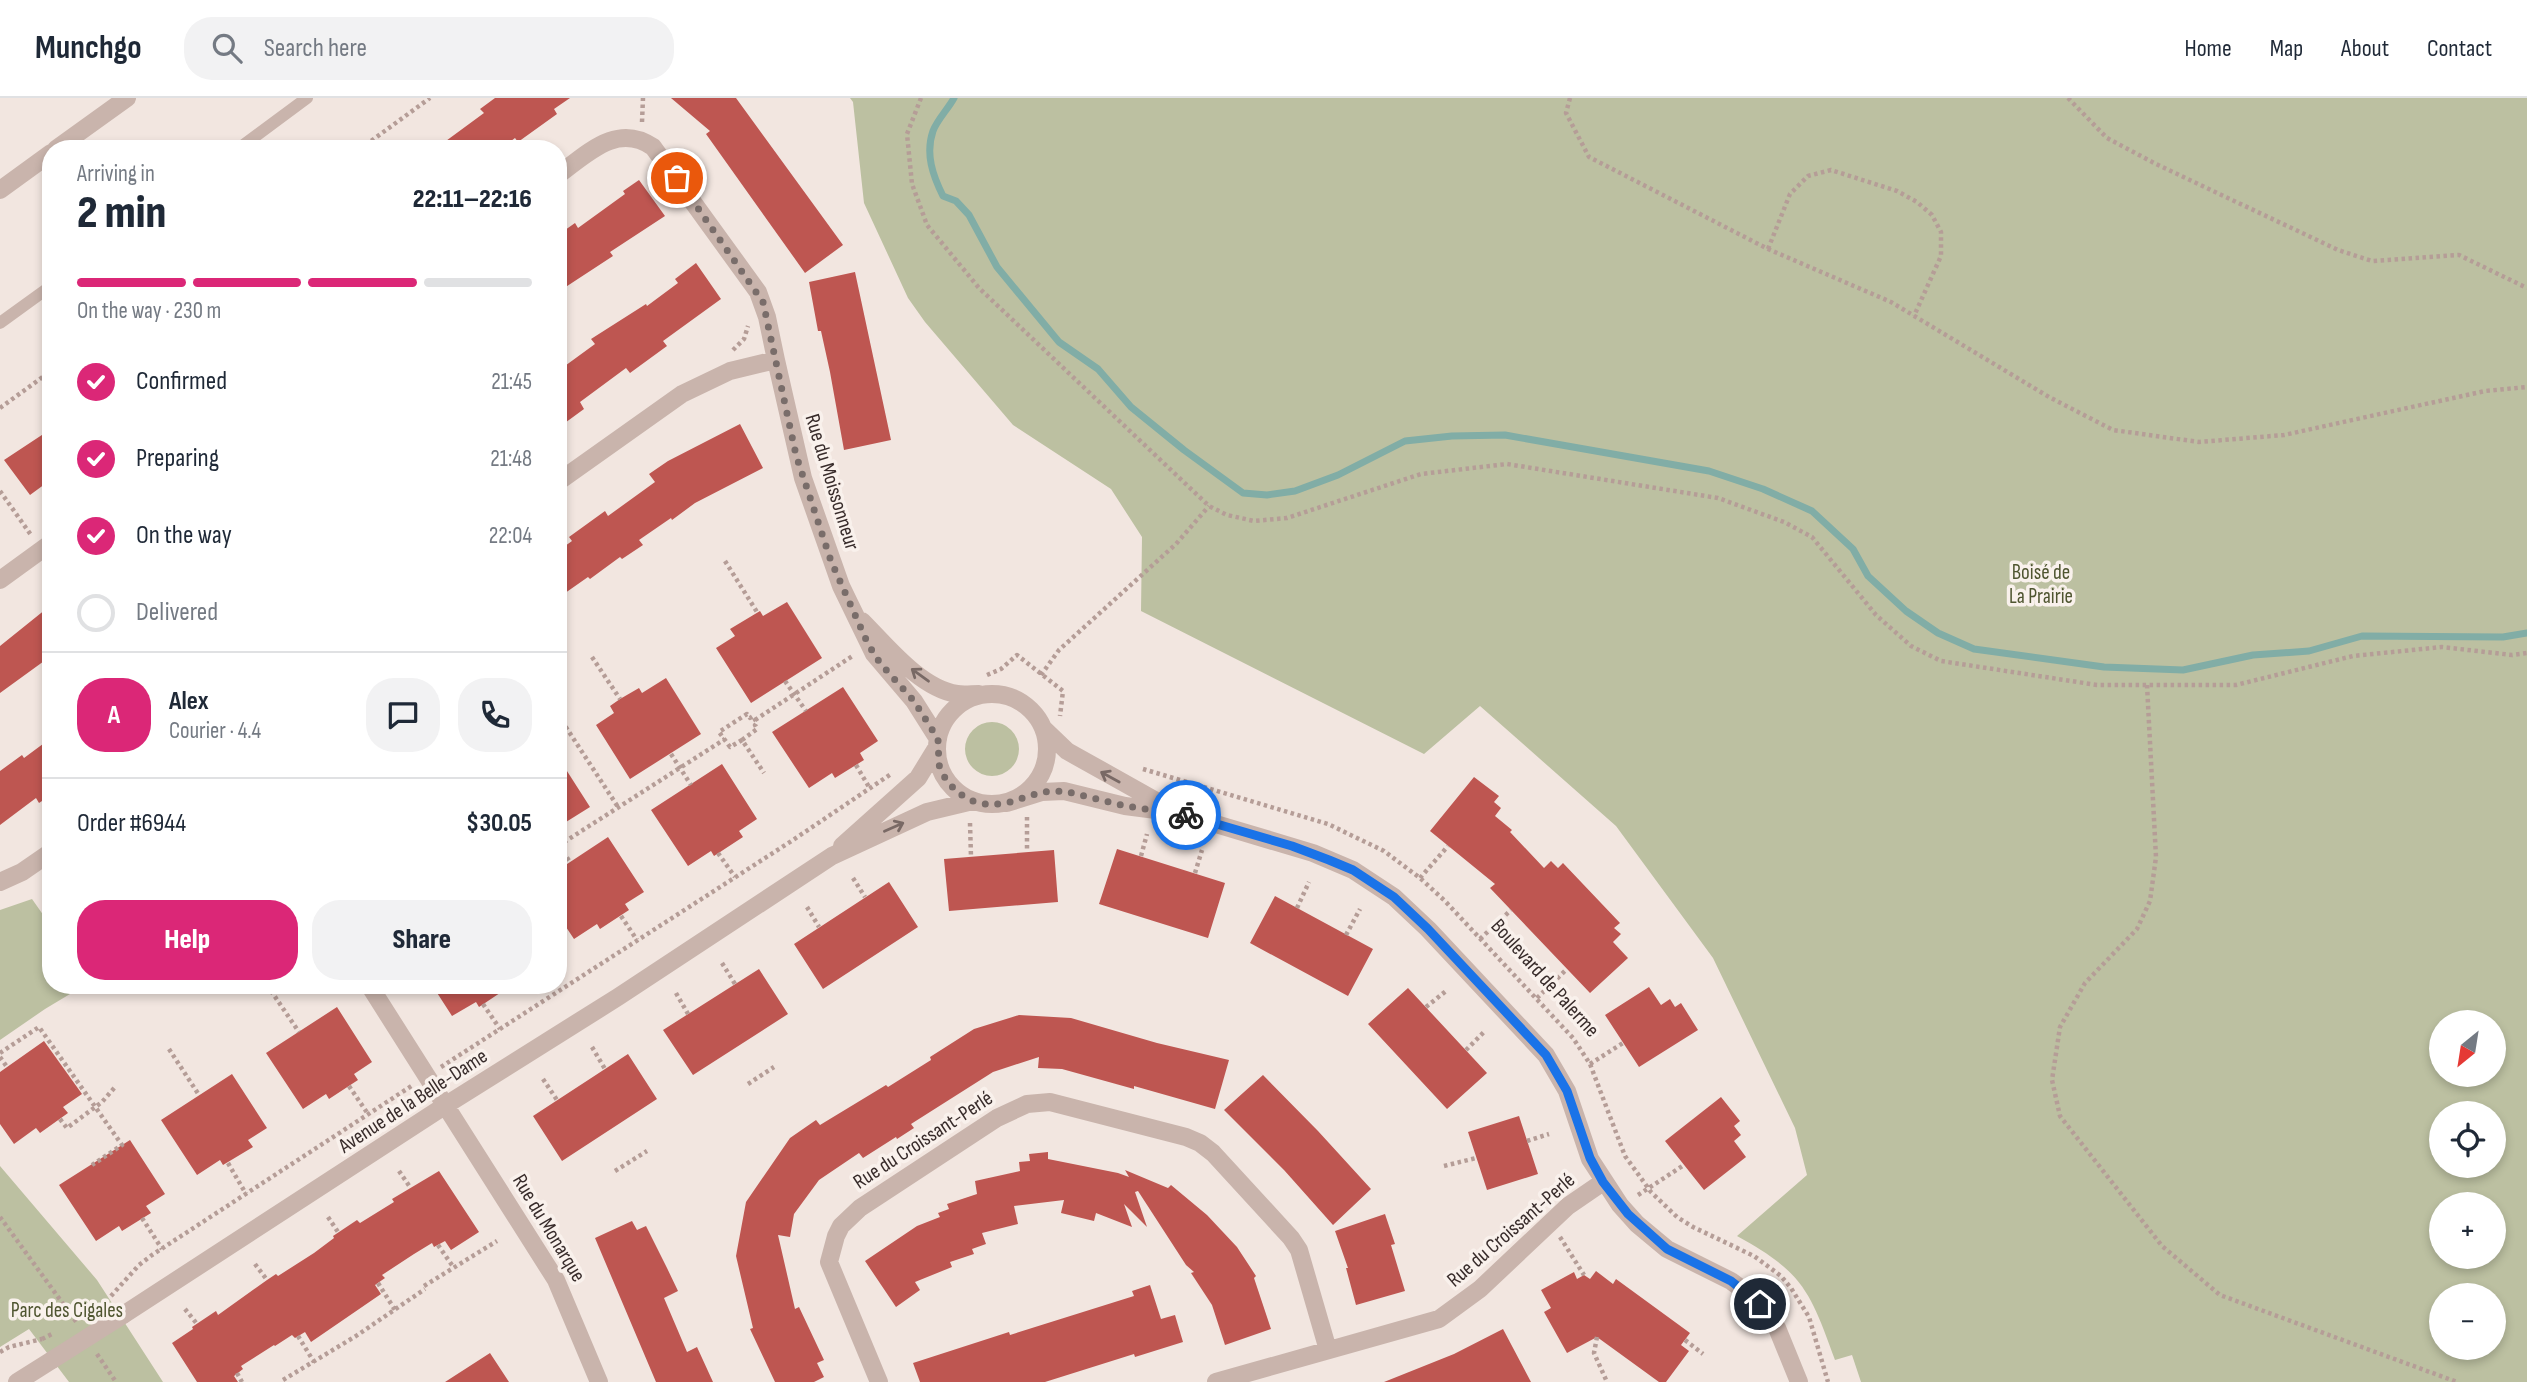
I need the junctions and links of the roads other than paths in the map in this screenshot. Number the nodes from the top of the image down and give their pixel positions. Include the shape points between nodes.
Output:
1 (127, 98) edge
2 (307, 98) edge
3 (69, 140) edge
4 (250, 140) edge
5 (42, 160) edge
6 (567, 169) edge
7 (0, 190) edge
8 (42, 293) edge
9 (0, 323) edge
10 (776, 360) junction
11 (567, 475) edge
12 (42, 550) edge
13 (0, 580) edge
14 (855, 613) junction
15 (981, 686) junction
16 (1044, 729) junction
17 (937, 743) junction
18 (973, 801) junction
19 (1007, 803) junction
20 (1179, 813) junction
21 (832, 856) junction
22 (42, 859) edge
23 (0, 882) edge
24 (375, 994) edge
25 (446, 1105) junction
26 (1603, 1182) junction
27 (1328, 1350) junction
28 (17, 1382) edge
29 (598, 1382) edge
30 (879, 1382) edge
31 (1216, 1382) edge
32 (1799, 1382) edge

1 - 3 street
2 - 4 lane
5 - 7 street
6 - 10 street, Rue du Moissonneur via 615,138 634,138 653,147 758,292
8 - 9 lane
10 - 11 street via 736,369 682,394
10 - 14 street, Rue du Moissonneur via 810,500
12 - 13 street
15 -> 14 street, Rue du Moissonneur via 957,694 929,682 897,657
14 - 17 street, Rue du Moissonneur via 874,654 914,701
15 - 16 street via 1024,704
15 - 17 street via 943,723
16 - 19 street via 1048,747 1037,782
20 -> 16 street via 1067,751
17 - 18 street via 946,780
17 - 21 street, Avenue de la Belle-Dame via 918,778
18 - 19 street
21 -> 18 street, Avenue de la Belle-Dame via 927,812
19 - 20 street via 1042,792 1064,791
20 - 26 street via 1329,860 1394,897 1546,1055 1567,1091
21 - 25 street, Avenue de la Belle-Dame
22 - 23 street
24 - 25 street, Rue du Monarque
25 - 28 street, Avenue de la Belle-Dame, bridge
25 - 29 street, Rue du Monarque via 556,1280
26 - 27 street, Rue du Croissant-Perlé via 1578,1198 1452,1311
26 - 32 street via 1657,1241 1754,1298 1777,1328
27 - 30 street, Rue du Croissant-Perlé via 1299,1250 1213,1153 1186,1137 1038,1102 998,1118 860,1208 841,1226 830,1262 833,1276
27 - 31 street, Rue du Croissant-Perlé

